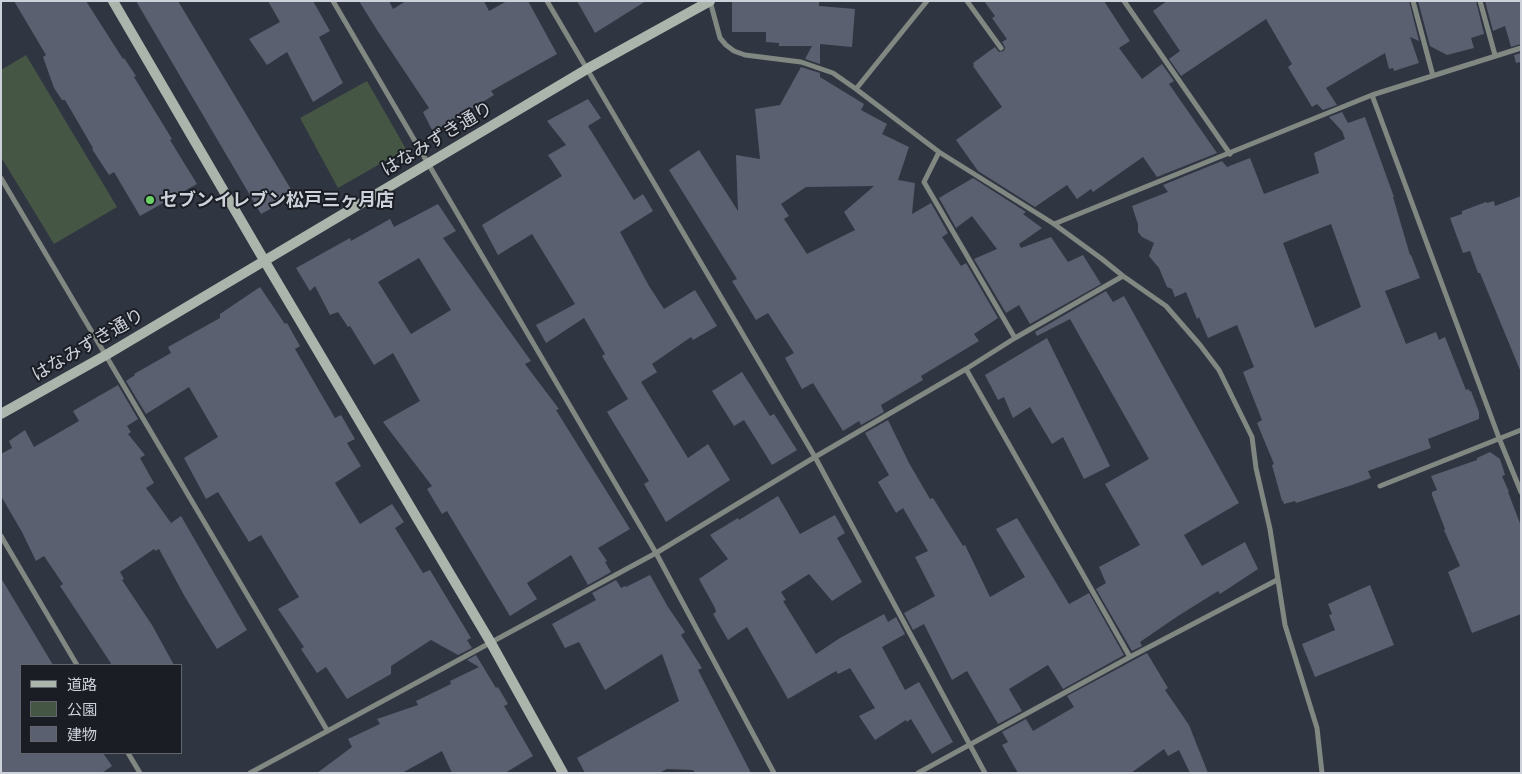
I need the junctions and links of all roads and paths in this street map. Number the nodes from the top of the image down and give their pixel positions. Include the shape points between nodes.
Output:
1 (113, 1) edge
2 (333, 1) edge
3 (547, 1) edge
4 (710, 1) edge
5 (927, 1) edge
6 (967, 1) edge
7 (1124, 1) edge
8 (1413, 1) edge
9 (1480, 1) edge
10 (1001, 48) dead end
11 (1521, 48) edge
12 (1495, 55) junction
13 (586, 69) junction
14 (1433, 76) junction
15 (856, 89) junction
16 (1372, 95) junction
17 (939, 152) junction
18 (1230, 154) junction
19 (427, 163) junction
20 (1, 178) edge
21 (1054, 224) junction
22 (264, 260) junction
23 (1123, 276) junction
24 (1015, 338) junction
25 (106, 355) junction
26 (966, 369) junction
27 (1, 414) edge
28 (1521, 430) edge
29 (1499, 438) junction
30 (815, 456) junction
31 (1380, 486) dead end
32 (1521, 492) edge
33 (1, 536) edge
34 (656, 553) junction
35 (1278, 580) junction
36 (491, 644) junction
37 (1130, 657) junction
38 (76, 664) edge
39 (327, 730) junction
40 (970, 745) junction
41 (129, 754) edge
42 (140, 773) edge
43 (250, 773) edge
44 (563, 773) edge
45 (774, 773) edge
46 (918, 773) edge
47 (985, 773) edge
48 (1322, 773) edge

1 - 22 street
2 - 19 street
3 - 13 street
4 - 13 street, はなみずき通り
4 - 15 street via 720,38 734,51 801,62 833,73
5 - 15 street
6 - 10 street
7 - 18 street
8 - 14 street
9 - 12 street
11 - 12 street
12 - 14 street
13 - 19 street, はなみずき通り
13 - 30 street
14 - 16 street
15 - 17 street
16 - 18 street
16 - 29 street
17 - 21 street
17 - 24 street via 924,182
18 - 21 street
19 - 22 street, はなみずき通り
19 - 34 street
20 - 25 street
21 - 23 street
22 - 25 street, はなみずき通り
22 - 36 street
23 - 24 street
23 - 35 street via 1166,306 1219,370 1252,437
24 - 26 street
25 - 27 street, はなみずき通り
25 - 39 street
26 - 30 street
26 - 37 street
28 - 29 street
29 - 31 street
29 - 32 street
30 - 34 street
30 - 40 street
33 - 38 street
34 - 36 street
34 - 45 street
35 - 37 street
35 - 48 street via 1286,625 1317,728
36 - 39 street
36 - 44 street
37 - 40 street
39 - 43 street
40 - 46 street
40 - 47 street
41 - 42 street

